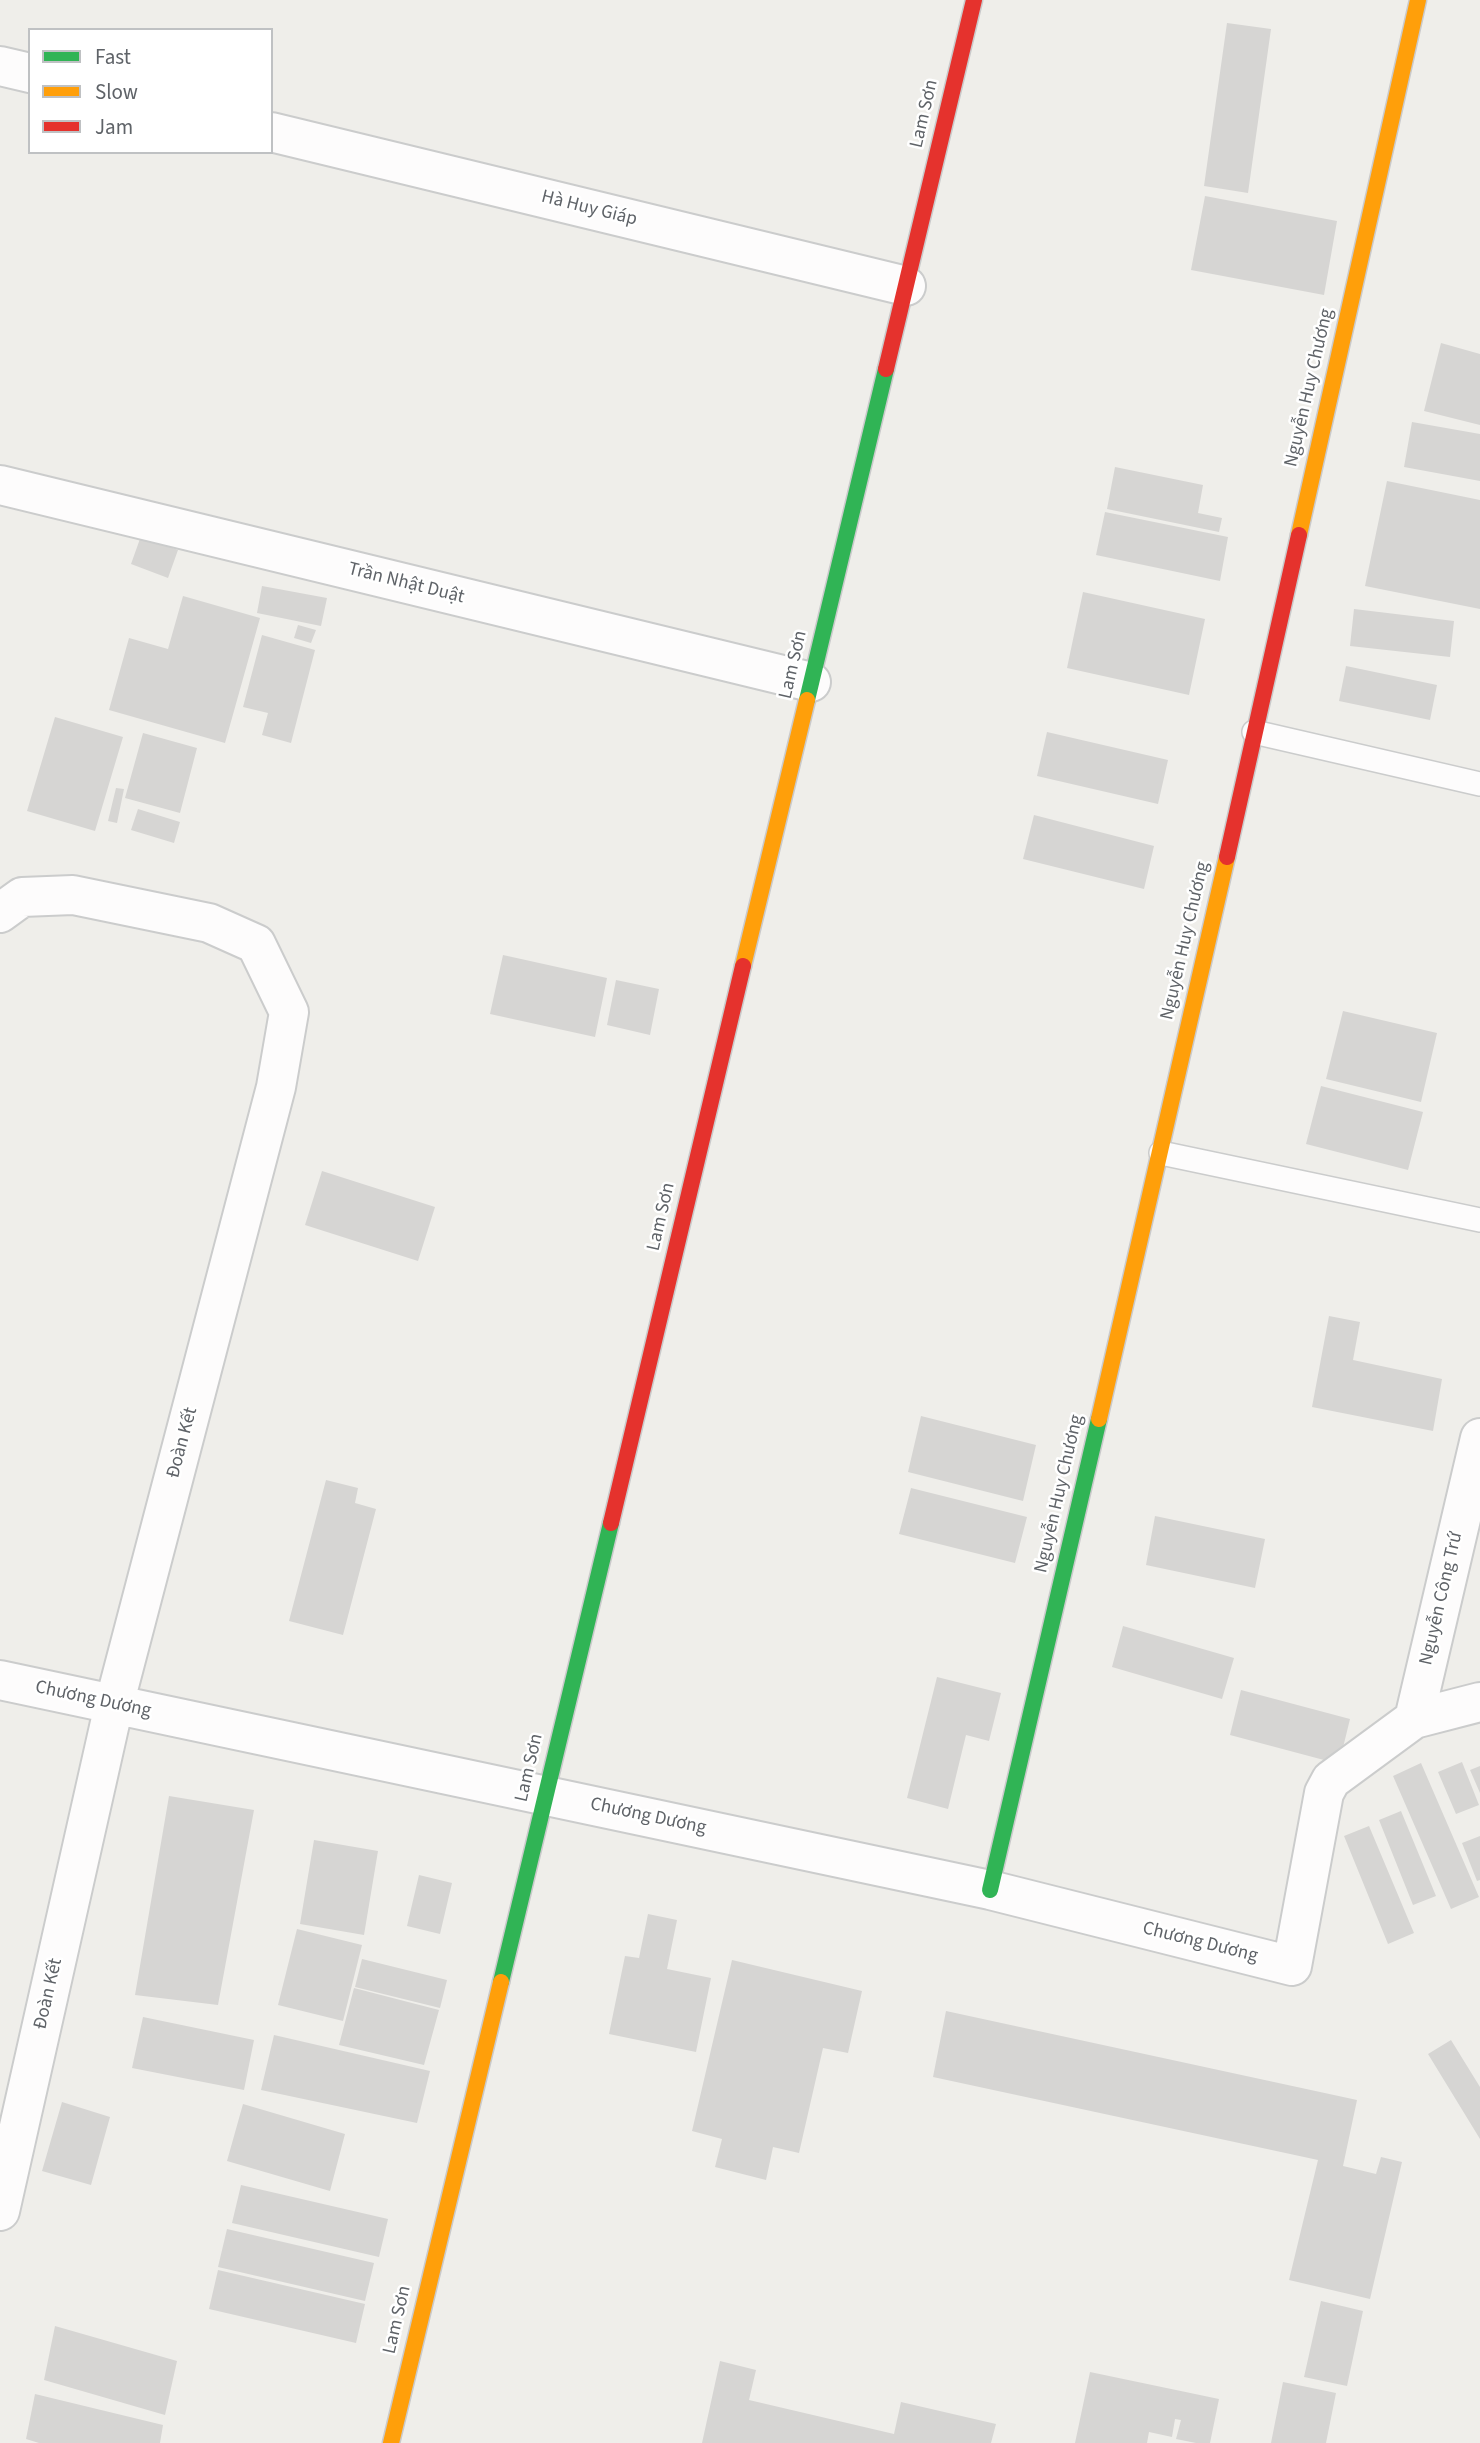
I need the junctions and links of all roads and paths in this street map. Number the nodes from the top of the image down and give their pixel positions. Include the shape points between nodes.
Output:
1 (974, 0) edge
2 (1418, 0) edge
3 (0, 66) edge
4 (28, 73) edge
5 (273, 132) edge
6 (906, 286) junction
7 (0, 485) edge
8 (811, 682) junction
9 (1254, 732) junction
10 (1480, 784) edge
11 (0, 913) edge
12 (1161, 1153) junction
13 (1480, 1220) edge
14 (1480, 1438) edge
15 (0, 1680) edge
16 (1480, 1702) edge
17 (114, 1705) junction
18 (1414, 1719) junction
19 (545, 1796) junction
20 (990, 1890) junction
21 (0, 2211) edge
22 (391, 2443) edge

1 - 6 street, Lam Sơn
2 - 9 street, Nguyễn Huy Chương
3 - 4 street
5 - 6 street, Hà Huy Giáp
6 - 8 street, Lam Sơn
7 - 8 street, Trần Nhật Duật
8 - 19 street, Lam Sơn
9 - 10 lane
9 - 12 street, Nguyễn Huy Chương
11 - 17 street, Đoàn Kết via 22,898 73,895 209,923 256,944 289,1012 276,1087
12 - 13 lane
12 - 20 street, Nguyễn Huy Chương
14 - 18 street, Nguyễn Công Trứ
15 - 17 street, Chương Dương
16 - 18 street
17 - 19 street, Chương Dương
17 - 21 street, Đoàn Kết
18 - 20 street, Chương Dương via 1331,1780 1324,1793 1292,1966
19 - 20 street, Chương Dương
19 - 22 street, Lam Sơn

